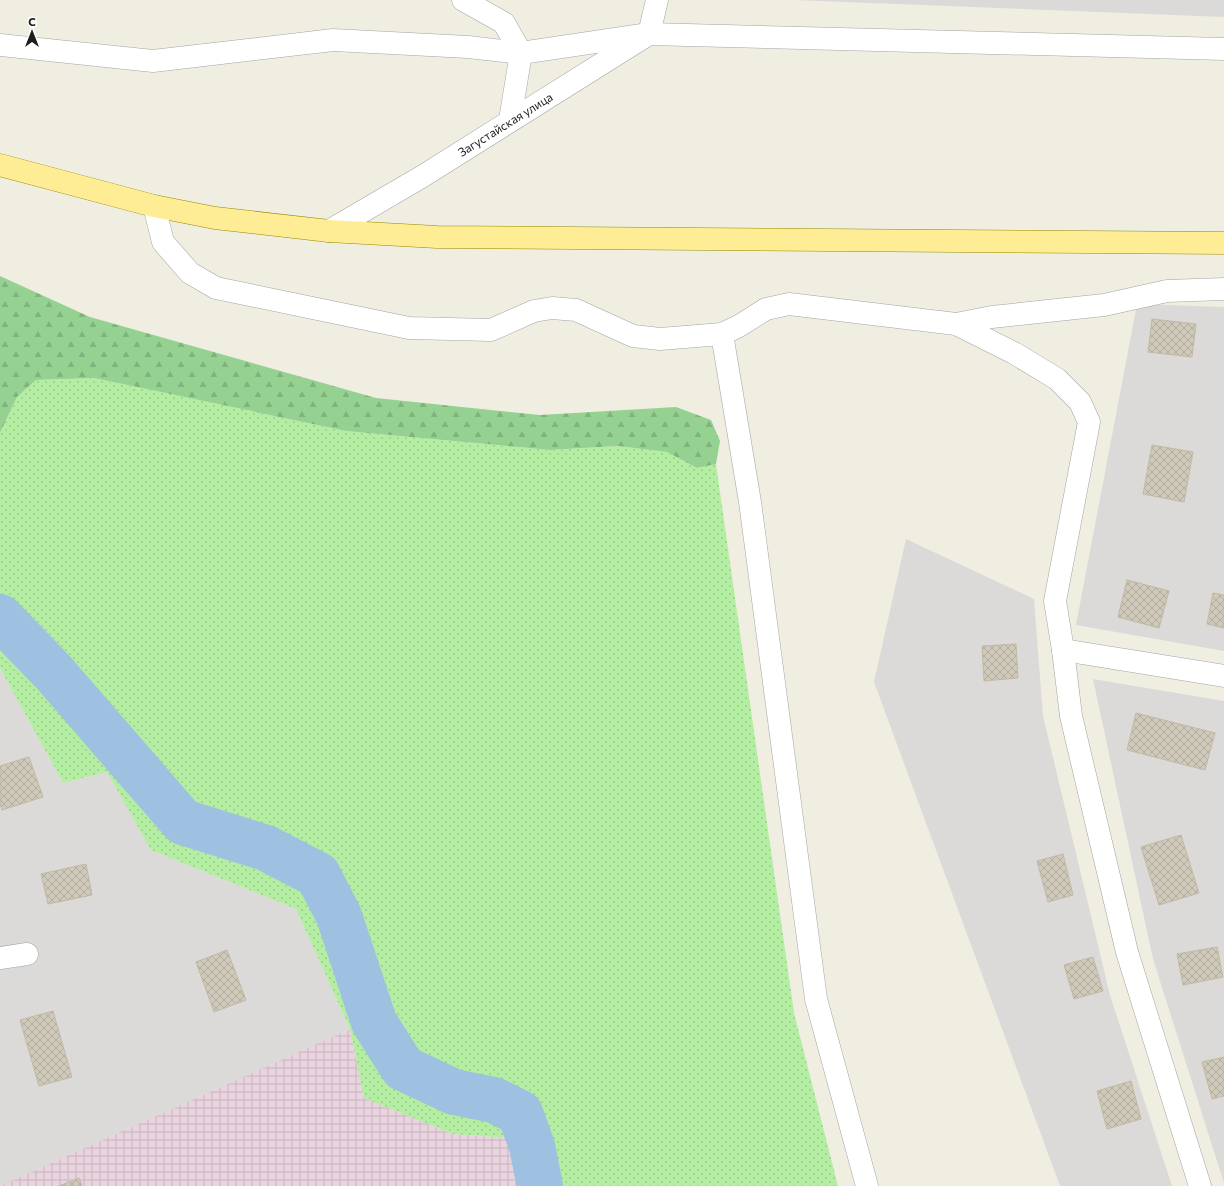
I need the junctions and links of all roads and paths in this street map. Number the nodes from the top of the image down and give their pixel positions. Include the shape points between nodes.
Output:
1 (463, 0) edge
2 (657, 0) edge
3 (649, 34) junction
4 (0, 45) edge
5 (1224, 49) edge
6 (521, 53) junction
7 (510, 120) junction
8 (0, 166) edge
9 (154, 206) junction
10 (329, 231) junction
11 (1224, 243) edge
12 (1224, 289) edge
13 (956, 324) junction
14 (722, 334) junction
15 (1064, 650) junction
16 (1224, 676) edge
17 (27, 954) dead end
18 (0, 958) edge
19 (867, 1186) edge
20 (1200, 1186) edge

1 - 6 street via 504,24
2 - 3 street
3 - 5 street
3 - 6 street
3 - 7 street, Загустайская улица
4 - 6 street via 154,61 333,40 468,47
6 - 7 street
7 - 10 street, Загустайская улица via 423,176
8 - 9 main road
9 - 10 main road via 215,218
9 - 14 street via 163,242 190,273 216,288 409,328 491,330 534,311 552,308 576,310 633,336 660,339
10 - 11 main road via 437,237
12 - 13 street via 1167,291 1104,305 992,317
13 - 14 street via 789,304 766,309
13 - 15 street via 1057,378 1080,402 1089,422 1054,601
14 - 19 street via 750,502 816,999
15 - 16 street
15 - 20 street via 1071,716 1127,952
17 - 18 street

